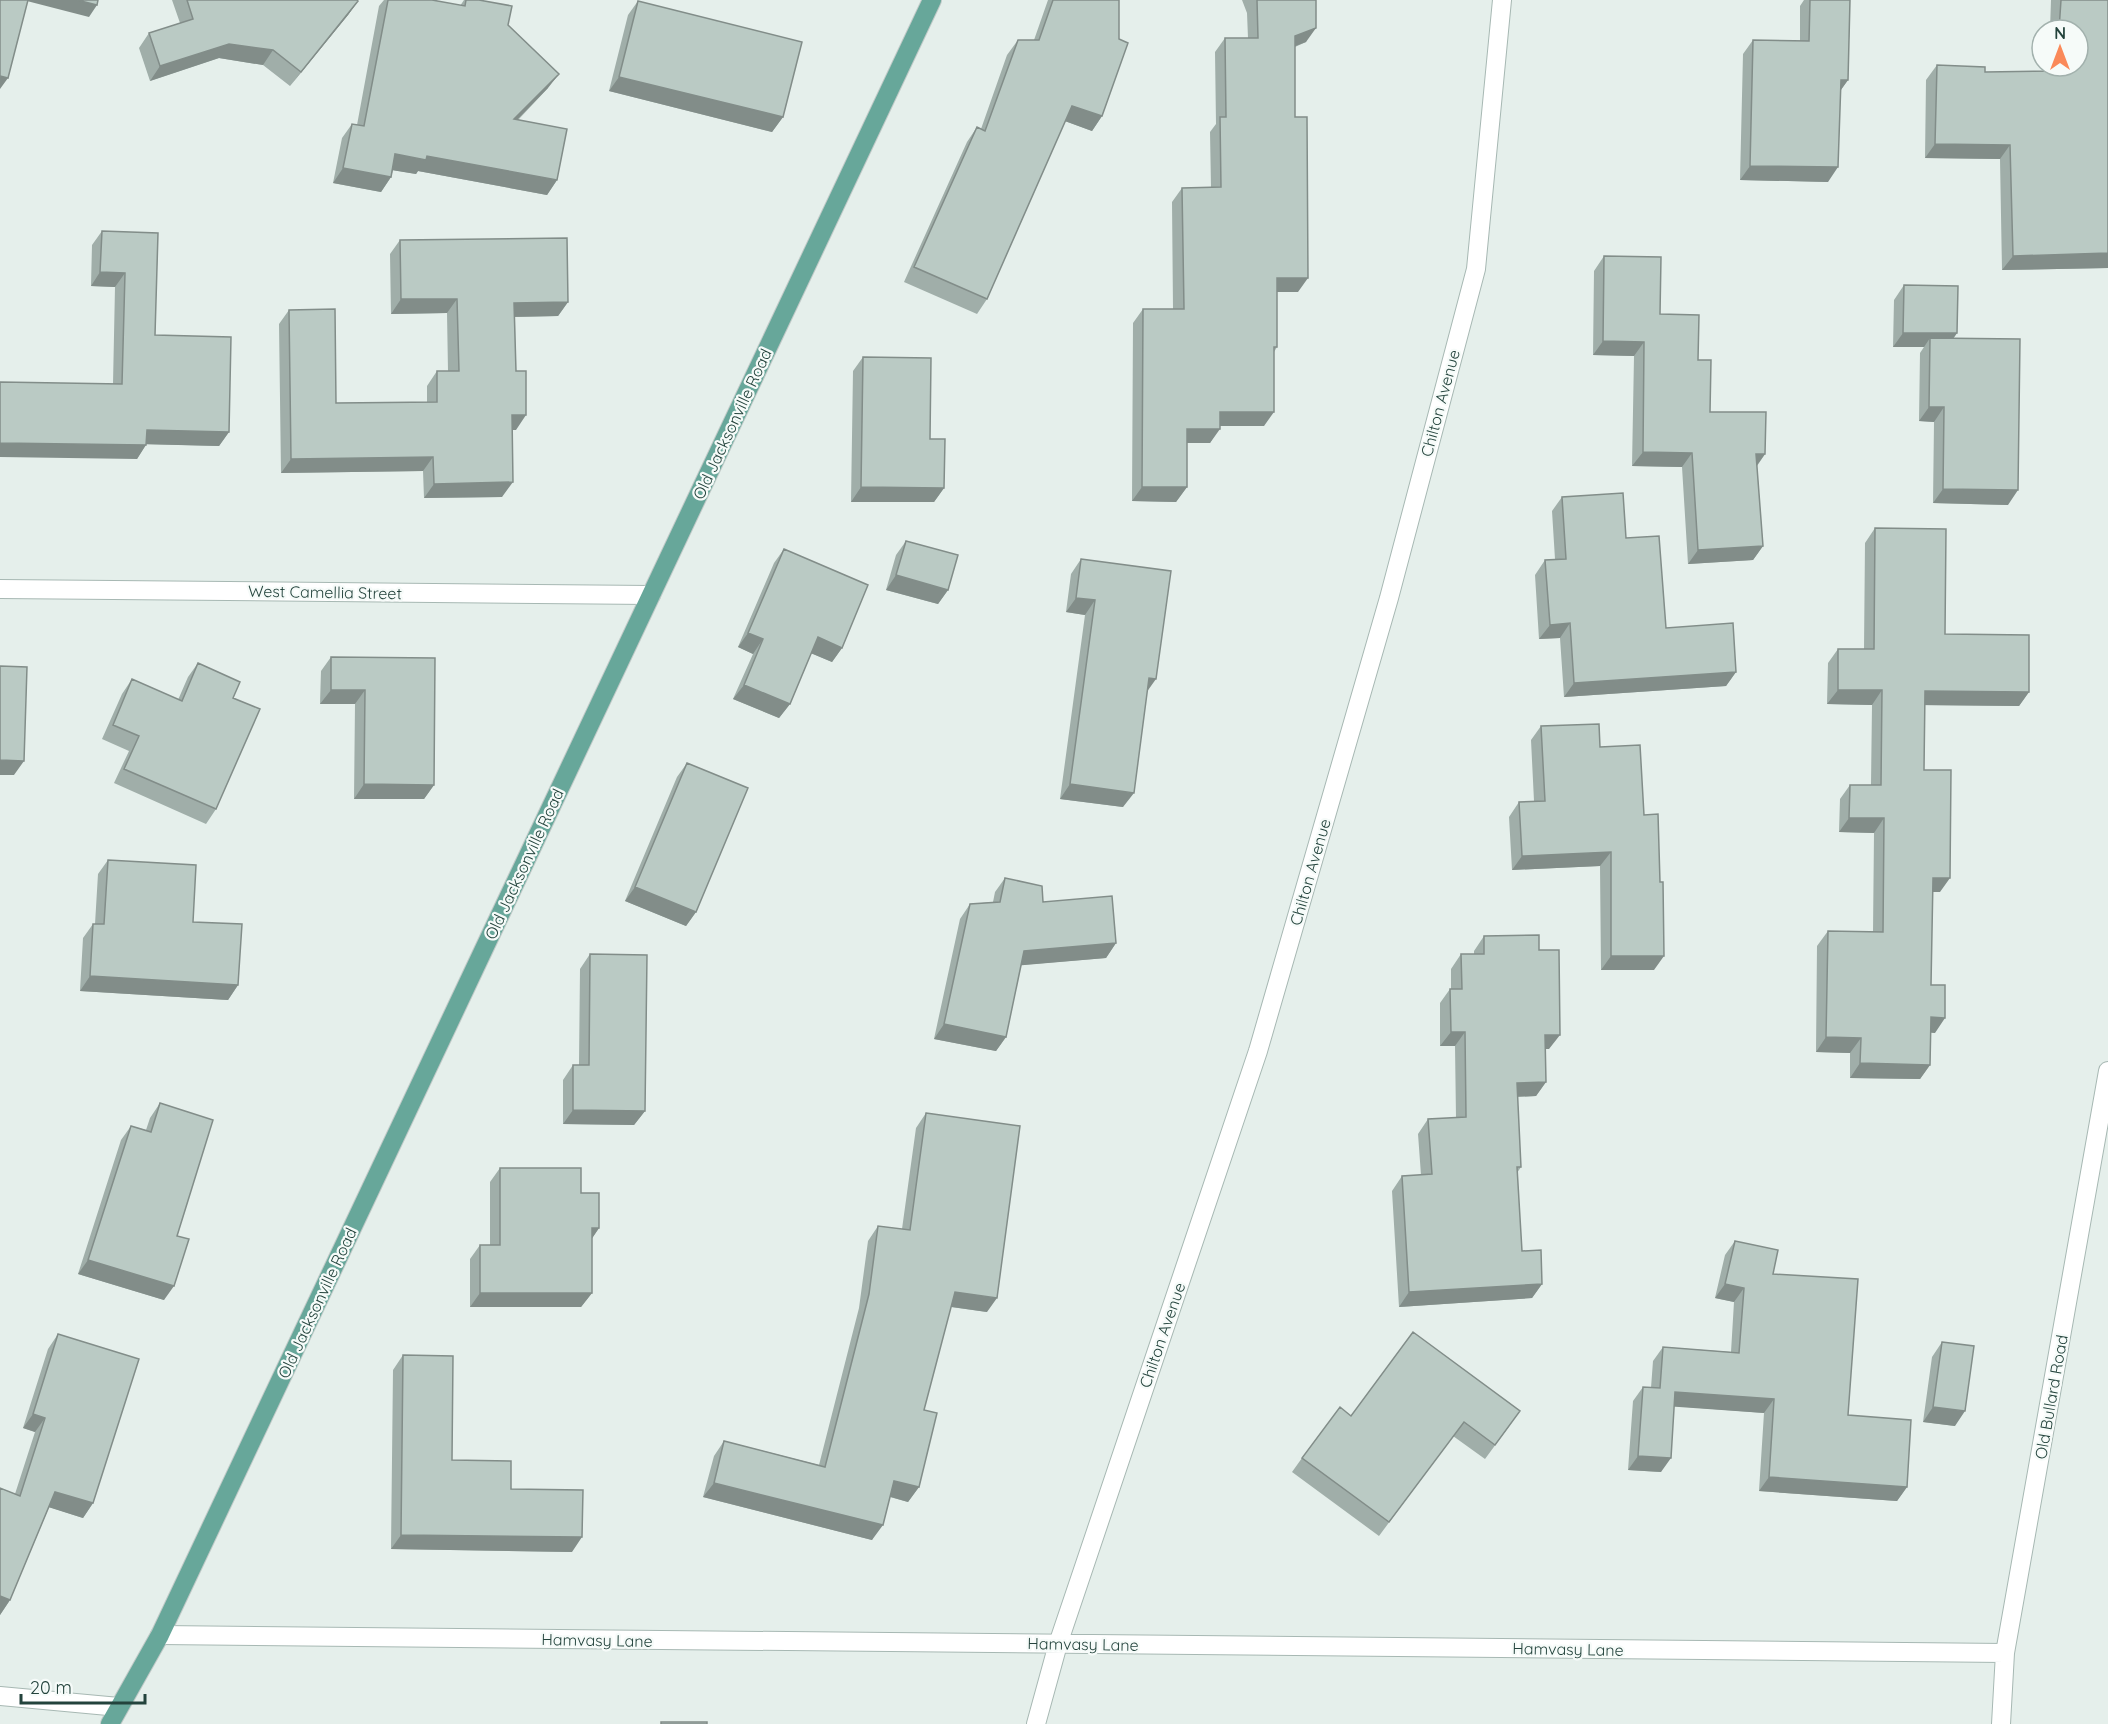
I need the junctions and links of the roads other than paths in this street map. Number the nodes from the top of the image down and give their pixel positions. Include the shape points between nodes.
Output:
1 (932, 0) edge
2 (1503, 0) edge
3 (0, 589) edge
4 (651, 595) junction
5 (2108, 1071) edge
6 (160, 1635) junction
7 (1058, 1644) junction
8 (2005, 1653) junction
9 (0, 1696) edge
10 (119, 1707) junction
11 (110, 1724) edge
12 (1036, 1724) edge
13 (2001, 1724) edge

1 - 4 main road, Old Jacksonville Road
2 - 7 street, Chilton Avenue via 1476,269 1389,598 1258,1051
3 - 4 street, West Camellia Street
4 - 6 main road, Old Jacksonville Road
5 - 8 street, Old Bullard Road
6 - 7 street, Hamvasy Lane
6 - 10 main road, Old Jacksonville Road
7 - 8 street, Hamvasy Lane
7 - 12 street, Chilton Avenue
8 - 13 street, Old Bullard Road
9 - 10 street
10 - 11 main road, Old Jacksonville Road

